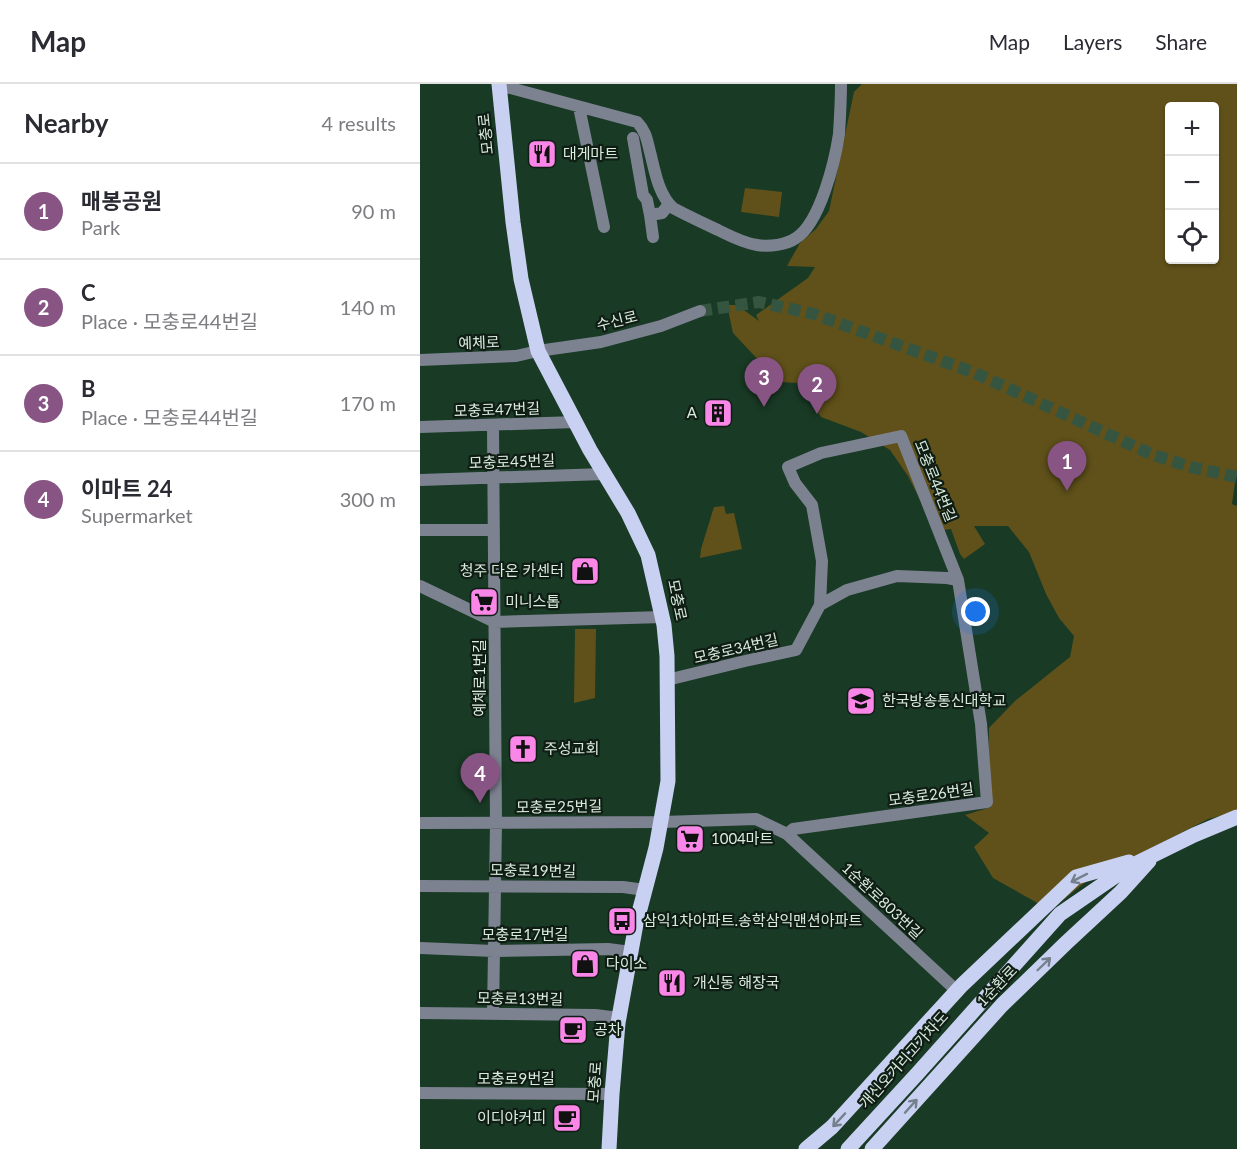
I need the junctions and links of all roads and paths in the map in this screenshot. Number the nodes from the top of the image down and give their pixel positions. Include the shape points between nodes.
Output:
1 (499, 84) edge
2 (841, 84) edge
3 (579, 107) junction
4 (633, 138) dead end
5 (669, 204) junction
6 (650, 215) junction
7 (604, 227) dead end
8 (653, 237) dead end
9 (700, 311) tunnel mouth
10 (538, 351) junction
11 (420, 360) edge
12 (576, 422) junction
13 (493, 426) junction
14 (420, 427) edge
15 (604, 474) junction
16 (493, 478) junction
17 (420, 480) edge
18 (420, 530) edge
19 (494, 530) junction
20 (958, 580) junction
21 (420, 586) edge
22 (820, 605) junction
23 (663, 618) junction
24 (495, 622) junction
25 (667, 680) junction
26 (1237, 817) edge
27 (662, 822) junction
28 (420, 823) edge
29 (496, 823) junction
30 (787, 834) junction
31 (1155, 854) junction
32 (420, 886) edge
33 (495, 886) junction
34 (645, 890) junction
35 (1060, 914) joint
36 (420, 948) edge
37 (494, 951) junction
38 (631, 952) junction
39 (957, 991) junction
40 (420, 1013) edge
41 (493, 1014) junction
42 (619, 1017) junction
43 (420, 1093) edge
44 (612, 1094) junction
45 (609, 1149) edge
46 (806, 1149) edge
47 (848, 1149) edge
48 (872, 1149) edge

1 - 3 street
1 - 10 main road, 모충로 via 521,279
2 - 5 street via 838,136 824,193 816,215 797,238 787,243 756,245
3 - 5 street via 637,122 643,128 660,188
3 - 7 street
4 - 6 street
5 - 6 street via 662,213
6 - 8 street
9 - 10 street, 수신로 via 601,342
10 - 11 street, 예체로 via 516,356
10 - 12 main road, 모충로
12 - 13 street, 모충로47번길
12 - 15 main road, 모충로
13 - 14 street, 모충로47번길
13 - 16 street, 예체로1번길
15 - 16 street, 모충로45번길
15 - 23 main road, 모충로 via 648,555
16 - 17 street, 모충로45번길
16 - 19 street, 예체로1번길
18 - 19 street
19 - 24 street, 예체로1번길
20 - 22 street via 897,576 848,591
20 - 22 street, 모충로44번길 via 901,436 821,453 788,467 812,505 822,561
20 - 30 street, 모충로26번길 via 981,724 987,802 793,829
21 - 24 street
22 - 25 street, 모충로34번길 via 796,651
23 - 24 street
23 - 25 main road, 모충로
24 - 29 street, 예체로1번길
25 - 27 main road, 모충로 via 668,781
26 - 31 main road, 1순환로
27 - 29 street, 모충로25번길
27 - 30 street via 756,819
27 - 34 main road, 모충로
28 - 29 street, 모충로25번길
29 - 33 street, 예체로1번길
30 - 39 street, 1순환로803번길
31 - 35 main road, 1순환로 via 1127,868
31 -> 39 main road via 1076,877
48 -> 31 main road, 1순환로 via 1002,1005 1121,892
32 - 33 street, 모충로19번길
33 - 34 street, 모충로19번길
33 - 37 street, 예체로1번길
34 - 38 main road, 모충로
35 - 47 main road, 개신오거리고가차도
36 - 37 street, 모충로17번길
37 - 38 street, 모충로17번길
37 - 41 street, 예체로1번길
38 - 42 main road, 모충로
39 -> 46 main road via 832,1127
40 - 41 street, 모충로13번길
41 - 42 street, 모충로13번길
42 - 44 main road, 모충로
43 - 44 street, 모충로9번길
44 - 45 main road, 모충로

